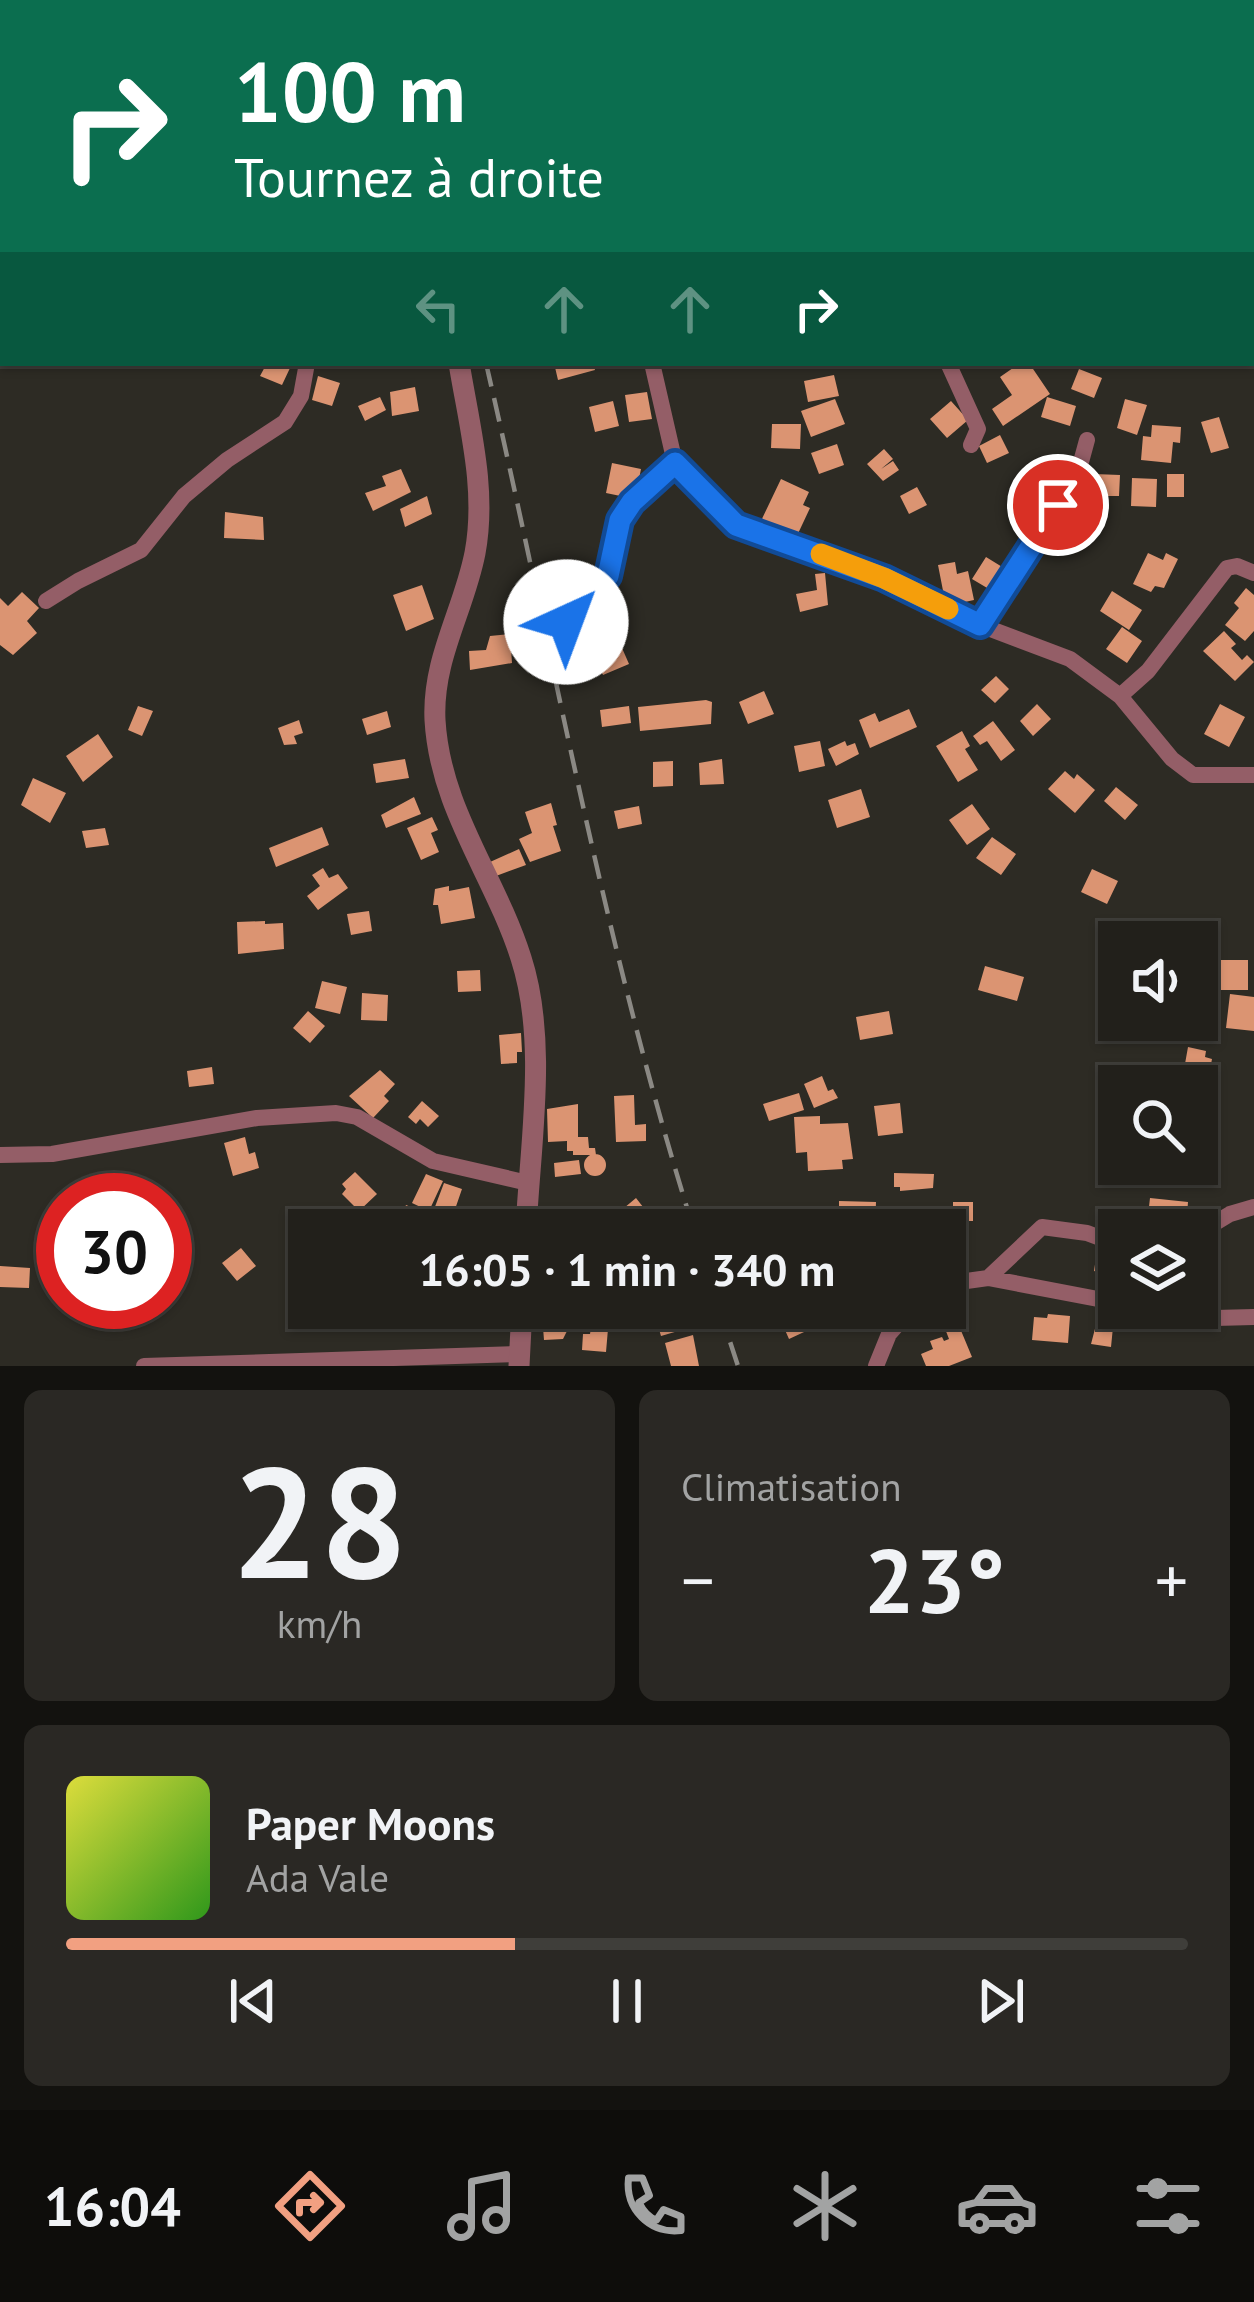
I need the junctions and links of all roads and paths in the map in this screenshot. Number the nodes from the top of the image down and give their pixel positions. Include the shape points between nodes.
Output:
1 (306, 366) edge
2 (459, 366) edge
3 (653, 366) edge
4 (949, 366) edge
5 (1087, 440) dead end
6 (971, 445) dead end
7 (675, 463) junction
8 (1254, 573) edge
9 (46, 602) dead end
10 (566, 622) dead end
11 (980, 625) junction
12 (1120, 696) junction
13 (1254, 775) edge
14 (0, 1155) edge
15 (528, 1184) junction
16 (1254, 1207) edge
17 (527, 1209) edge
18 (1218, 1221) edge
19 (1098, 1236) edge
20 (988, 1278) junction
21 (966, 1281) edge
22 (1098, 1299) edge
23 (1254, 1317) edge
24 (1218, 1318) edge
25 (521, 1329) edge
26 (894, 1329) edge
27 (519, 1360) edge
28 (144, 1366) edge
29 (876, 1366) edge

1 - 9 street via 301,396 284,422 184,496 141,550
2 - 15 street via 480,492 478,530 442,650 435,723 457,819 501,904 530,993 536,1035
3 - 7 street
4 - 6 street via 978,429
5 - 11 street via 1078,473
7 - 10 street via 632,502 608,576
7 - 11 street via 736,525 884,578
8 - 12 street via 1227,568
11 - 12 street via 1070,659
12 - 13 street via 1193,775
14 - 15 street via 336,1112 433,1161
15 - 17 street
16 - 18 street
19 - 20 street via 1042,1227
20 - 21 street
20 - 22 street
23 - 24 street
25 - 27 street
26 - 29 street
27 - 28 street

